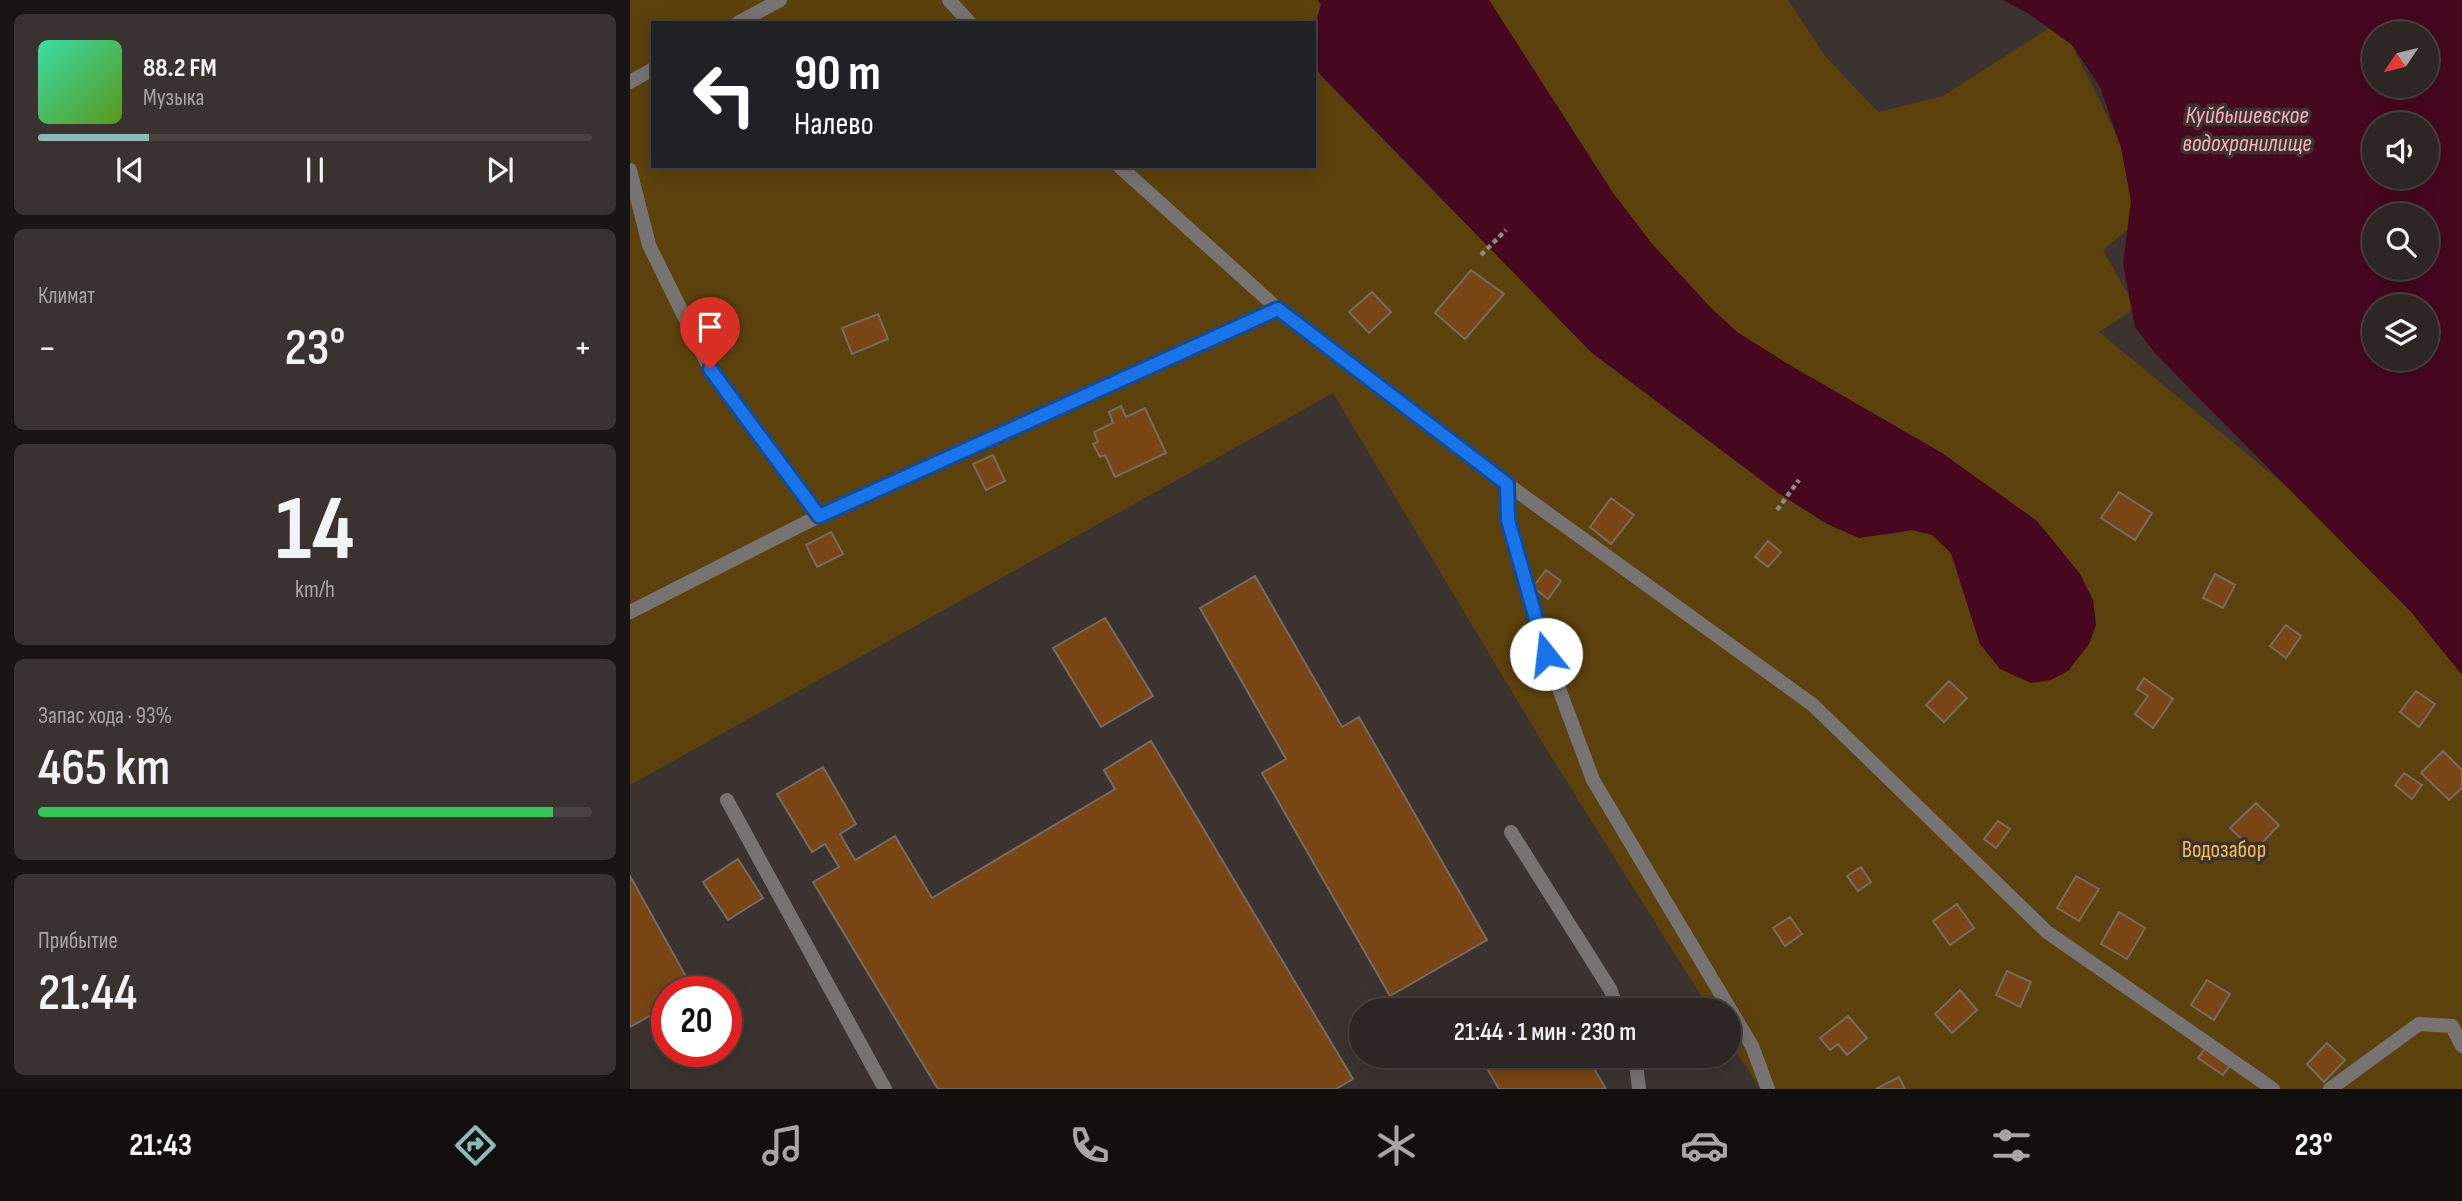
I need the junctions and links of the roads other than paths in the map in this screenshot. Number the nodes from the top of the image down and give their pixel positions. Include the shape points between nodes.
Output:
1 (780, 0) edge
2 (949, 0) edge
3 (742, 21) edge
4 (968, 21) edge
5 (651, 70) edge
6 (630, 82) edge
7 (1121, 168) edge
8 (630, 170) edge
9 (1278, 309) junction
10 (1507, 484) junction
11 (819, 516) junction
12 (630, 612) edge
13 (727, 800) dead end
14 (1511, 832) dead end
15 (1613, 998) edge
16 (2462, 1046) edge
17 (1637, 1068) edge
18 (886, 1089) edge
19 (1639, 1089) edge
20 (1768, 1089) edge
21 (2273, 1089) edge
22 (2330, 1089) edge

1 - 3 lane
2 - 4 lane
5 - 6 lane
7 - 9 lane
8 - 11 lane via 649,244 710,369
9 - 10 lane
9 - 11 lane
10 - 20 lane via 1508,520 1546,654 1593,780 1752,1046
10 - 21 lane via 1813,705 2047,932
11 - 12 lane
13 - 18 lane
14 - 15 lane
16 - 22 lane via 2452,1026 2419,1024
17 - 19 lane

